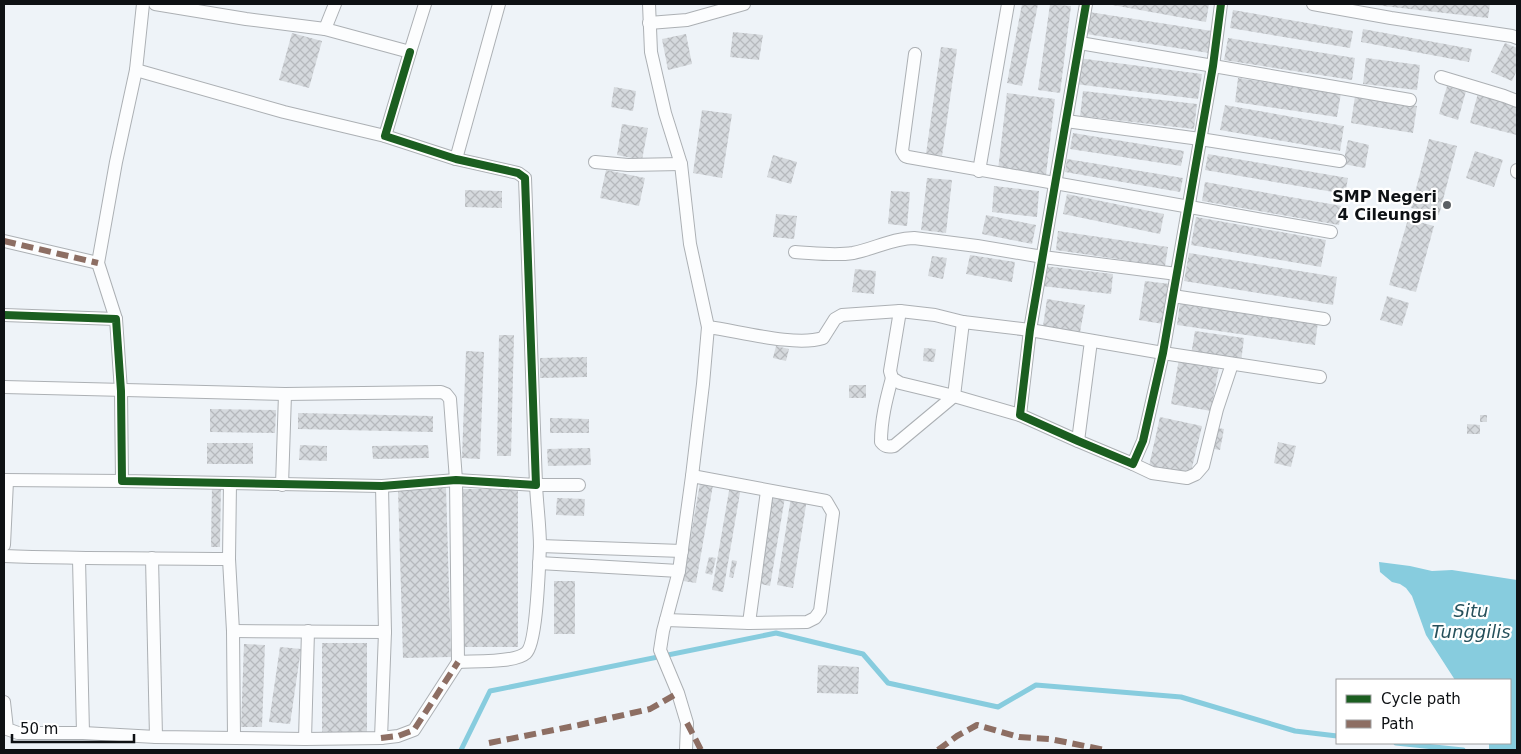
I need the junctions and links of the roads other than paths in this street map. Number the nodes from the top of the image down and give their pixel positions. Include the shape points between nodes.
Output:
1 (143, 4) edge
2 (155, 4) edge
3 (335, 4) edge
4 (425, 4) edge
5 (498, 4) edge
6 (649, 4) edge
7 (744, 4) edge
8 (1008, 4) edge
9 (1086, 4) edge
10 (1221, 4) edge
11 (1312, 4) edge
12 (649, 23) junction
13 (325, 29) junction
14 (1517, 38) edge
15 (1080, 43) junction
16 (410, 52) junction
17 (915, 54) dead end
18 (1213, 66) junction
19 (136, 70) junction
20 (1441, 77) dead end
21 (1410, 100) dead end
22 (1517, 101) edge
23 (1066, 121) junction
24 (385, 136) junction
25 (1200, 139) junction
26 (456, 159) junction
27 (1340, 161) dead end
28 (595, 162) dead end
29 (681, 164) junction
30 (979, 170) junction
31 (1056, 184) junction
32 (1188, 207) junction
33 (1331, 232) dead end
34 (4, 241) edge
35 (795, 252) dead end
36 (1042, 257) junction
37 (98, 263) junction
38 (1177, 274) junction
39 (1172, 296) junction
40 (900, 311) junction
41 (4, 315) edge
42 (116, 319) junction
43 (1324, 319) dead end
44 (963, 322) junction
45 (708, 327) junction
46 (1030, 330) junction
47 (1091, 340) junction
48 (1162, 353) junction
49 (1232, 364) junction
50 (1320, 377) dead end
51 (892, 378) junction
52 (4, 387) edge
53 (121, 391) junction
54 (286, 394) junction
55 (954, 396) junction
56 (1020, 415) junction
57 (1078, 441) junction
58 (1133, 464) junction
59 (692, 476) junction
60 (5, 480) edge
61 (122, 480) junction
62 (456, 480) junction
63 (230, 483) junction
64 (282, 485) junction
65 (536, 485) junction
66 (579, 485) dead end
67 (382, 486) junction
68 (767, 490) junction
69 (4, 545) edge
70 (540, 546) junction
71 (682, 552) junction
72 (4, 556) edge
73 (152, 558) junction
74 (78, 559) junction
75 (229, 559) junction
76 (539, 563) junction
77 (679, 571) junction
78 (666, 620) junction
79 (750, 623) junction
80 (233, 630) junction
81 (308, 631) junction
82 (385, 632) junction
83 (458, 662) junction
84 (4, 702) edge
85 (83, 733) junction
86 (156, 737) junction
87 (234, 737) junction
88 (381, 738) junction
89 (305, 739) junction
90 (686, 750) edge

1 - 19 street
2 - 13 street
3 - 13 street
4 - 16 street
5 - 26 street
6 - 12 street
7 - 12 street via 687,20
8 - 30 street
9 - 15 street
10 - 18 street
11 - 14 street
12 - 29 street via 651,52
13 - 16 street
15 - 18 street
15 - 23 street
16 - 24 street
17 - 30 street via 902,151 908,157
18 - 21 street
18 - 25 street
19 - 24 street via 284,112
19 - 37 street
20 - 22 street
23 - 25 street
23 - 31 street
24 - 26 street
25 - 27 street
25 - 32 street
26 - 65 street via 518,173 525,178
28 - 29 street
29 - 45 street via 690,244
30 - 31 street
31 - 32 street
31 - 36 street
32 - 33 street
32 - 38 street
34 - 37 street
35 - 36 street via 852,253 904,238
36 - 38 street
36 - 46 street
37 - 42 street
38 - 39 street
39 - 43 street
39 - 48 street
40 - 44 street
40 - 45 street via 842,315 835,319 823,338 816,340 780,339
40 - 51 street via 890,371
41 - 42 street
42 - 53 street
44 - 46 street
44 - 55 street
45 - 59 street
46 - 47 street
46 - 56 street
47 - 48 street
47 - 57 street
48 - 49 street
48 - 58 street via 1143,441
49 - 50 street
49 - 58 street via 1203,466 1196,474 1187,478 1152,473
51 - 55 street via 900,383
51 - 55 street via 884,407 881,442 885,446 894,446
52 - 53 street
53 - 54 street
53 - 61 street
54 - 62 street via 446,394 450,399
54 - 64 street
55 - 56 street
56 - 57 street
57 - 58 street
59 - 68 street
59 - 71 street
60 - 61 street
60 - 69 street
61 - 63 street
62 - 65 street
62 - 67 street
62 - 83 street
63 - 64 street
63 - 75 street
64 - 67 street
65 - 66 street
65 - 70 street
67 - 82 street
68 - 79 street
68 - 79 street via 826,501 833,513 832,523 820,611 815,618 807,622
70 - 71 street
70 - 76 street
71 - 77 street
72 - 74 street
73 - 74 street
73 - 75 street
73 - 86 street
74 - 85 street
75 - 80 street
76 - 77 street
76 - 83 street via 531,647 515,659
77 - 78 street
78 - 79 street
78 - 90 street via 660,650 687,723
80 - 81 street
80 - 87 street
81 - 82 street
81 - 89 street
82 - 88 street
83 - 88 street via 414,730
84 - 85 street via 6,726 10,731
85 - 86 street
86 - 87 street
87 - 89 street
88 - 89 street

